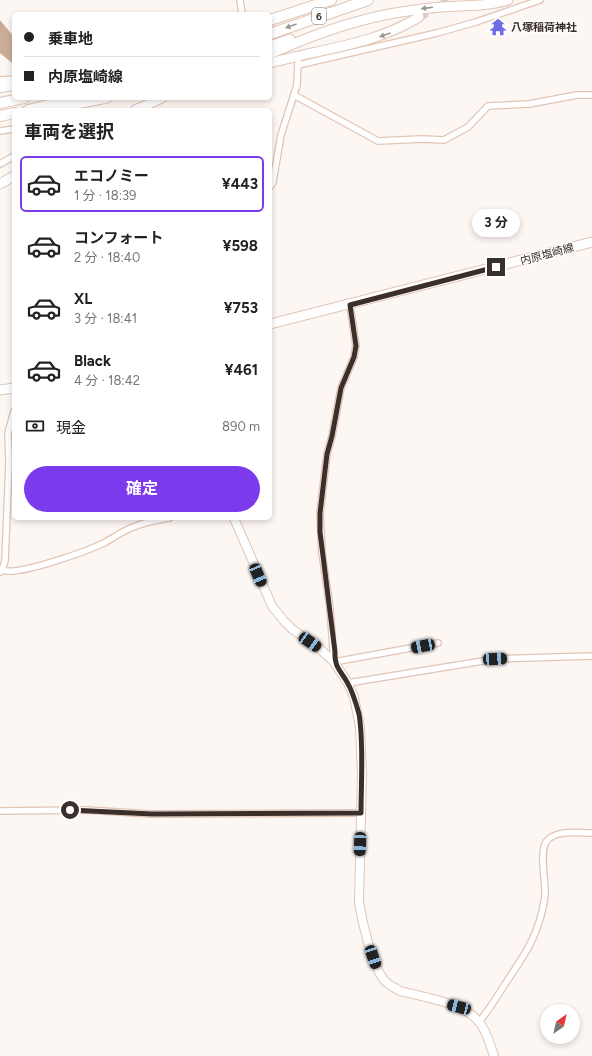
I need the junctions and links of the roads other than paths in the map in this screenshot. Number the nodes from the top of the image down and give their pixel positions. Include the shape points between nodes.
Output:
1 (240, 0) edge
2 (330, 0) edge
3 (368, 0) edge
4 (508, 0) edge
5 (540, 0) edge
6 (242, 12) edge
7 (419, 17) tunnel mouth
8 (272, 19) edge
9 (319, 32) junction
10 (272, 33) edge
11 (272, 45) edge
12 (272, 53) edge
13 (297, 60) junction
14 (272, 63) edge
15 (12, 78) edge
16 (0, 80) edge
17 (12, 86) edge
18 (0, 87) edge
19 (294, 94) junction
20 (592, 95) edge
21 (14, 100) edge
22 (69, 100) edge
23 (96, 100) edge
24 (158, 100) edge
25 (0, 103) edge
26 (36, 108) edge
27 (54, 108) edge
28 (140, 108) edge
29 (12, 114) edge
30 (1, 116) edge
31 (12, 129) edge
32 (0, 131) edge
33 (12, 157) edge
34 (0, 164) edge
35 (12, 177) edge
36 (0, 184) edge
37 (272, 184) edge
38 (592, 242) edge
39 (350, 305) junction
40 (272, 324) edge
41 (12, 388) edge
42 (0, 390) edge
43 (12, 418) edge
44 (161, 520) edge
45 (235, 520) edge
46 (1, 571) edge
47 (438, 643) dead end
48 (592, 656) edge
49 (334, 662) junction
50 (348, 683) junction
51 (0, 811) edge
52 (361, 813) junction
53 (592, 833) edge
54 (479, 1022) junction
55 (494, 1056) edge

1 - 6 street
2 - 8 highway, 6
3 -> 10 highway, 6
4 -> 9 main road via 488,5 400,12 367,18
5 - 13 street via 437,33
7 -> 13 main road via 387,34
9 - 11 main road via 297,36
9 - 12 main road
13 - 14 main road
13 - 19 street via 298,77
15 - 16 street
17 - 18 highway
19 - 20 street via 378,142 444,140 468,127 488,106 529,104
19 - 37 street via 281,135
21 - 25 highway
22 - 26 highway
23 - 27 main road
24 - 28 main road
29 - 30 highway
31 - 32 street
33 - 34 street
35 - 36 main road
38 - 39 main road, 内原塩崎線
39 - 40 main road, 内原塩崎線
39 - 49 street via 356,346 341,388 327,454 320,513
41 - 42 main road
43 - 46 street via 8,433 5,561
44 - 46 street via 130,528 103,543 58,560 22,571
45 - 49 street via 277,613 292,629
47 - 49 street
48 - 50 street via 495,659
49 - 50 street
50 - 52 street via 354,697 360,727
51 - 52 street via 86,810 152,814
52 - 54 street via 359,902 373,957 381,975 396,989 467,1010
53 - 54 street via 560,833 546,842 545,895 536,934 526,954
54 - 55 street

